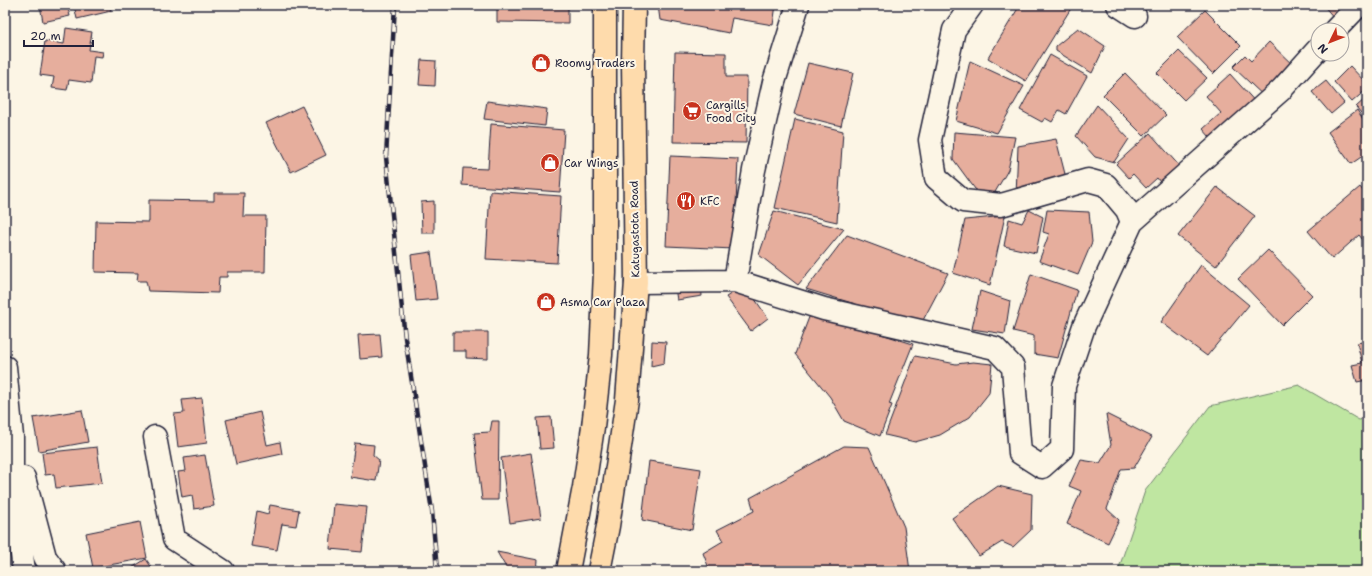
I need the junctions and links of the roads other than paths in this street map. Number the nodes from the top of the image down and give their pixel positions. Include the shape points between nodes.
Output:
1 (605, 5) edge
2 (634, 5) edge
3 (798, 5) edge
4 (972, 5) edge
5 (1359, 5) edge
6 (1343, 22) edge
7 (1310, 58) edge
8 (1132, 222) junction
9 (735, 281) junction
10 (636, 282) junction
11 (5, 367) edge
12 (12, 436) junction
13 (155, 437) dead end
14 (24, 571) edge
15 (55, 571) edge
16 (223, 571) edge
17 (568, 571) edge
18 (599, 571) edge

1 - 17 highway via 605,273 601,355 585,480
2 - 10 highway, Katugastota Road
3 - 9 street via 772,89 754,170
4 - 8 street via 954,30 930,140 936,178 963,201 1001,205 1088,180 1106,185 1128,210
5 - 6 street
7 - 8 street via 1281,90
8 - 9 street via 1084,326 1064,386 1062,449 1042,467 1020,453 1013,367 995,348 824,309
9 - 10 street
10 - 18 highway, Katugastota Road via 627,400
11 - 12 street
12 - 14 street via 12,474
12 - 15 street via 45,556
13 - 16 street via 174,539

